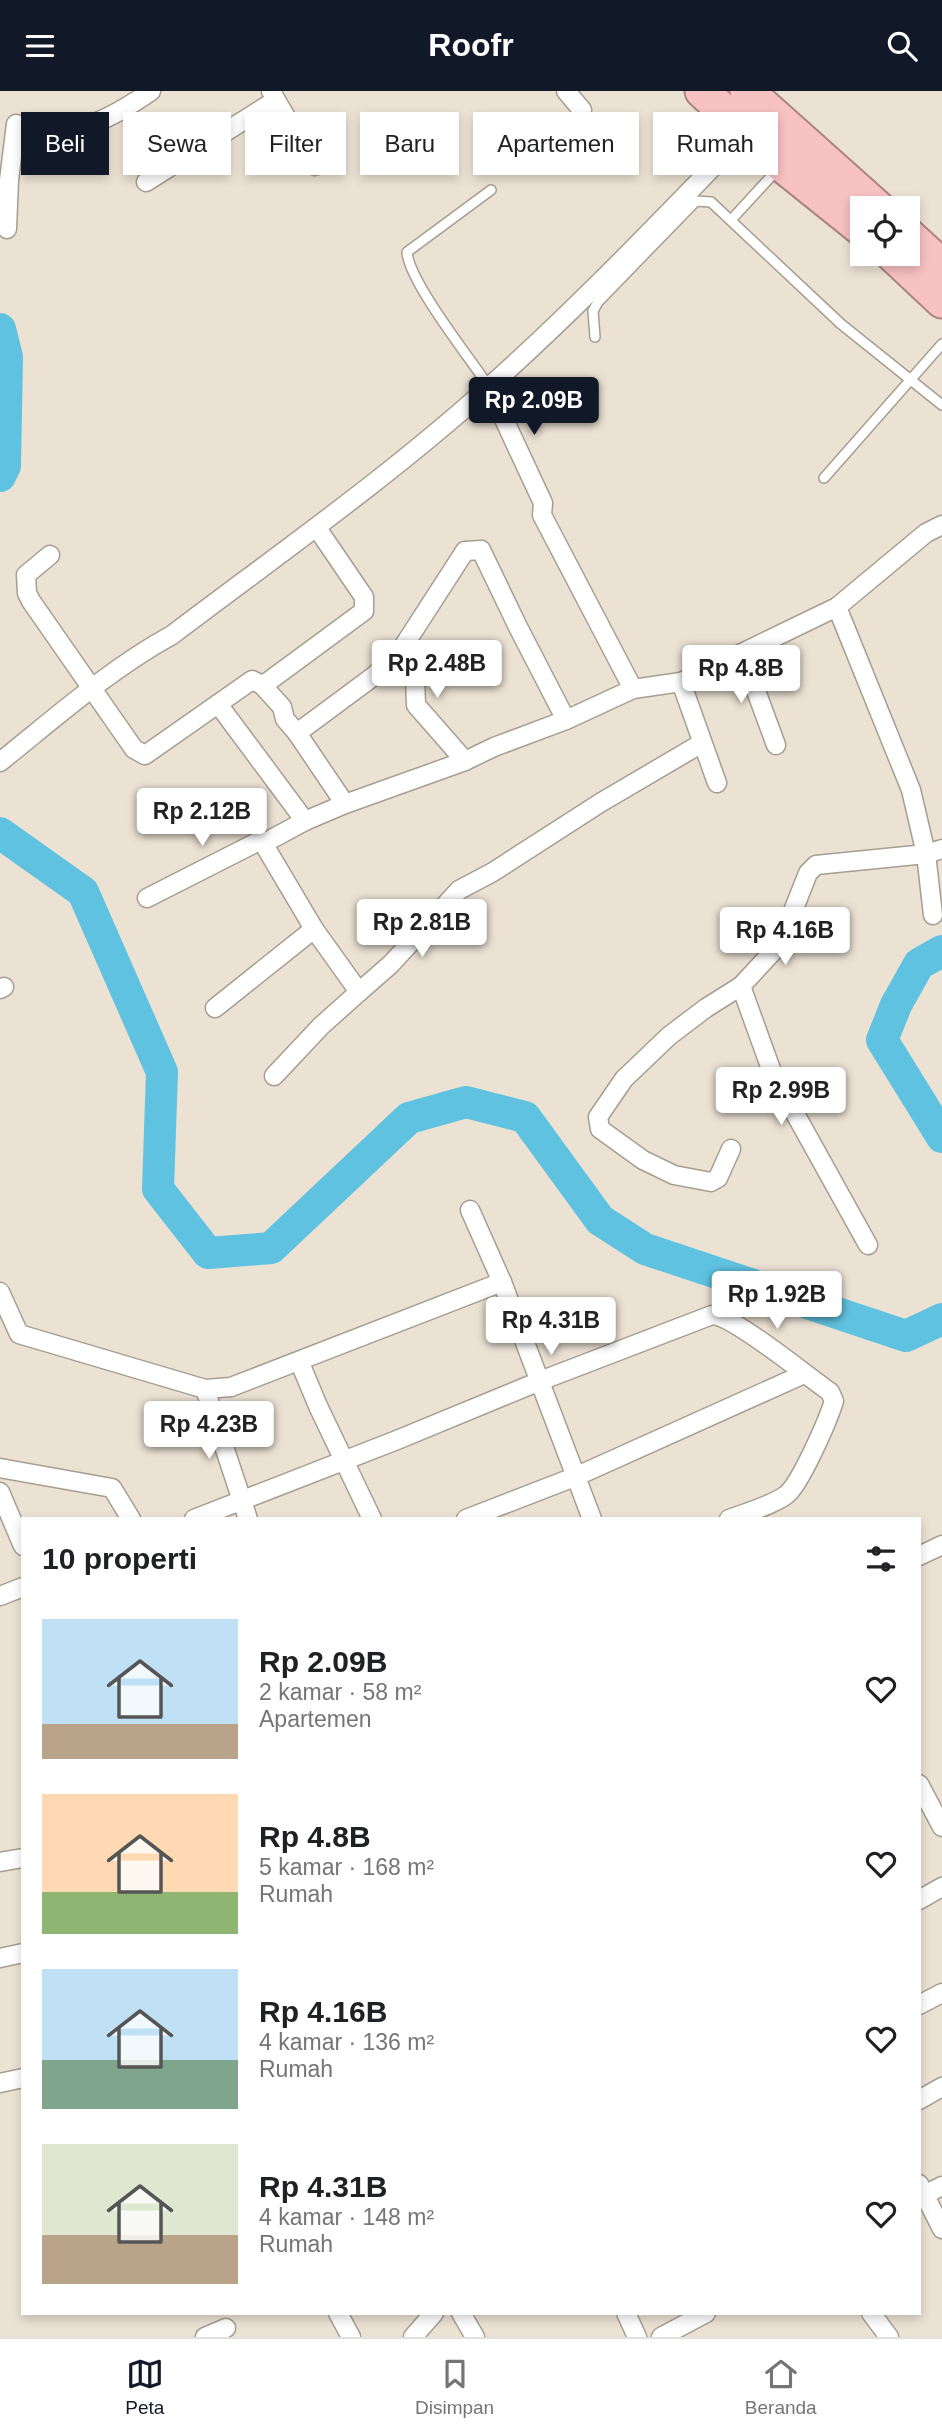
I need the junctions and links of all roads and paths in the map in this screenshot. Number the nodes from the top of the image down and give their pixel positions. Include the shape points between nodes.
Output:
1 (151, 91) edge
2 (566, 91) edge
3 (702, 91) edge
4 (747, 91) edge
5 (273, 95) edge
6 (582, 110) dead end
7 (283, 112) edge
8 (725, 112) edge
9 (8, 122) edge
10 (778, 161) edge
11 (782, 165) junction
12 (705, 175) edge
13 (146, 182) dead end
14 (491, 190) dead end
15 (865, 196) edge
16 (732, 220) junction
17 (850, 220) edge
18 (7, 229) dead end
19 (920, 247) edge
20 (905, 266) edge
21 (942, 266) edge
22 (942, 301) edge
23 (594, 337) dead end
24 (942, 344) edge
25 (910, 379) junction
26 (489, 387) junction
27 (942, 405) edge
28 (824, 478) dead end
29 (942, 525) edge
30 (317, 528) junction
31 (50, 555) dead end
32 (837, 607) junction
33 (401, 650) junction
34 (742, 653) junction
35 (681, 681) junction
36 (262, 685) junction
37 (93, 688) junction
38 (634, 689) junction
39 (218, 704) junction
40 (566, 720) junction
41 (297, 733) junction
42 (702, 743) junction
43 (776, 745) dead end
44 (3, 759) edge
45 (465, 761) junction
46 (717, 783) dead end
47 (345, 804) junction
48 (305, 821) junction
49 (268, 841) junction
50 (934, 852) edge
51 (146, 898) dead end
52 (933, 915) dead end
53 (314, 929) junction
54 (741, 986) junction
55 (359, 992) junction
56 (215, 1008) dead end
57 (274, 1076) dead end
58 (730, 1149) dead end
59 (470, 1210) dead end
60 (869, 1245) dead end
61 (502, 1282) junction
62 (0, 1292) edge
63 (0, 1331) edge
64 (19, 1334) junction
65 (300, 1363) junction
66 (804, 1374) junction
67 (540, 1381) junction
68 (205, 1389) junction
69 (343, 1461) junction
70 (0, 1468) edge
71 (577, 1476) junction
72 (0, 1492) edge
73 (241, 1502) junction
74 (130, 1517) edge
75 (200, 1517) edge
76 (247, 1517) edge
77 (371, 1517) edge
78 (471, 1517) edge
79 (591, 1517) edge
80 (734, 1517) edge
81 (21, 1541) edge
82 (942, 1545) edge
83 (921, 1555) edge
84 (21, 1588) edge
85 (0, 1596) edge
86 (921, 1791) edge
87 (942, 1827) edge
88 (21, 1858) edge
89 (0, 1863) edge
90 (942, 1887) edge
91 (921, 1899) edge
92 (21, 1953) edge
93 (0, 1958) edge
94 (942, 1993) edge
95 (921, 2004) edge
96 (21, 2078) edge
97 (0, 2083) edge
98 (942, 2087) edge
99 (921, 2099) edge
100 (942, 2186) edge
101 (921, 2192) edge
102 (921, 2192) edge
103 (921, 2194) edge
104 (942, 2201) edge
105 (942, 2229) edge
106 (339, 2315) edge
107 (432, 2315) edge
108 (462, 2315) edge
109 (627, 2315) edge
110 (702, 2315) edge
111 (872, 2315) edge
112 (226, 2328) dead end
113 (883, 2335) edge
114 (205, 2337) edge
115 (351, 2337) edge
116 (413, 2337) edge
117 (475, 2337) edge
118 (637, 2337) edge
119 (661, 2337) edge

1 - 9 street via 100,122 43,131
2 - 6 street
3 - 8 highway
4 - 15 highway
5 - 7 street
5 - 13 street
9 - 18 street
10 - 11 highway
11 - 16 lane
11 - 17 highway
12 - 26 street
14 - 26 lane via 407,252 429,300
16 - 23 lane via 710,202 696,201 598,302 593,311
16 - 25 lane via 841,324
19 - 21 highway
20 - 22 highway
24 - 25 lane
25 - 27 lane
25 - 28 lane
26 - 30 street
26 - 38 street via 543,503 542,516
29 - 32 street via 926,533
30 - 36 street via 363,597 364,611
30 - 37 street
31 - 37 street via 26,575 27,593
32 - 34 street
32 - 50 street
33 - 40 street via 465,551 481,550
33 - 41 street
33 - 45 street via 415,677 416,705
34 - 35 street
34 - 43 street
35 - 38 street
35 - 42 street
36 - 39 street via 253,680
36 - 41 street
37 - 39 street via 134,749 145,755
37 - 44 street
38 - 40 street
39 - 48 street
40 - 45 street
41 - 47 street
42 - 46 street
42 - 55 street via 459,890
45 - 47 street
47 - 48 street
48 - 49 street
49 - 51 street via 258,841
49 - 53 street via 268,853
50 - 52 street
50 - 54 street via 817,865 808,873 780,944
53 - 55 street
53 - 56 street
54 - 58 street via 669,1036 624,1079 598,1118 600,1129 643,1160 674,1175 711,1182 718,1178
54 - 60 street via 772,1072
55 - 57 street
59 - 61 street
61 - 65 street
61 - 67 street
62 - 64 street
63 - 64 street
64 - 68 street
65 - 68 street via 232,1387
65 - 69 street
66 - 67 street via 751,1335 712,1315
66 - 71 street
66 - 80 street via 830,1392 834,1401 830,1415 786,1495
67 - 69 street
67 - 71 street
68 - 73 street
69 - 73 street
69 - 77 street
70 - 74 street via 112,1488
71 - 78 street
71 - 79 street
72 - 81 street
73 - 75 street
73 - 76 street
82 - 83 street
84 - 85 street
86 - 87 street
88 - 89 street
90 - 91 street
92 - 93 street
94 - 95 street
96 - 97 street
98 - 99 street
100 - 101 street
102 - 104 street
103 - 105 street
106 - 115 street
107 - 116 street
108 - 117 street
109 - 118 street
110 - 119 street
111 - 113 street
112 - 114 street

